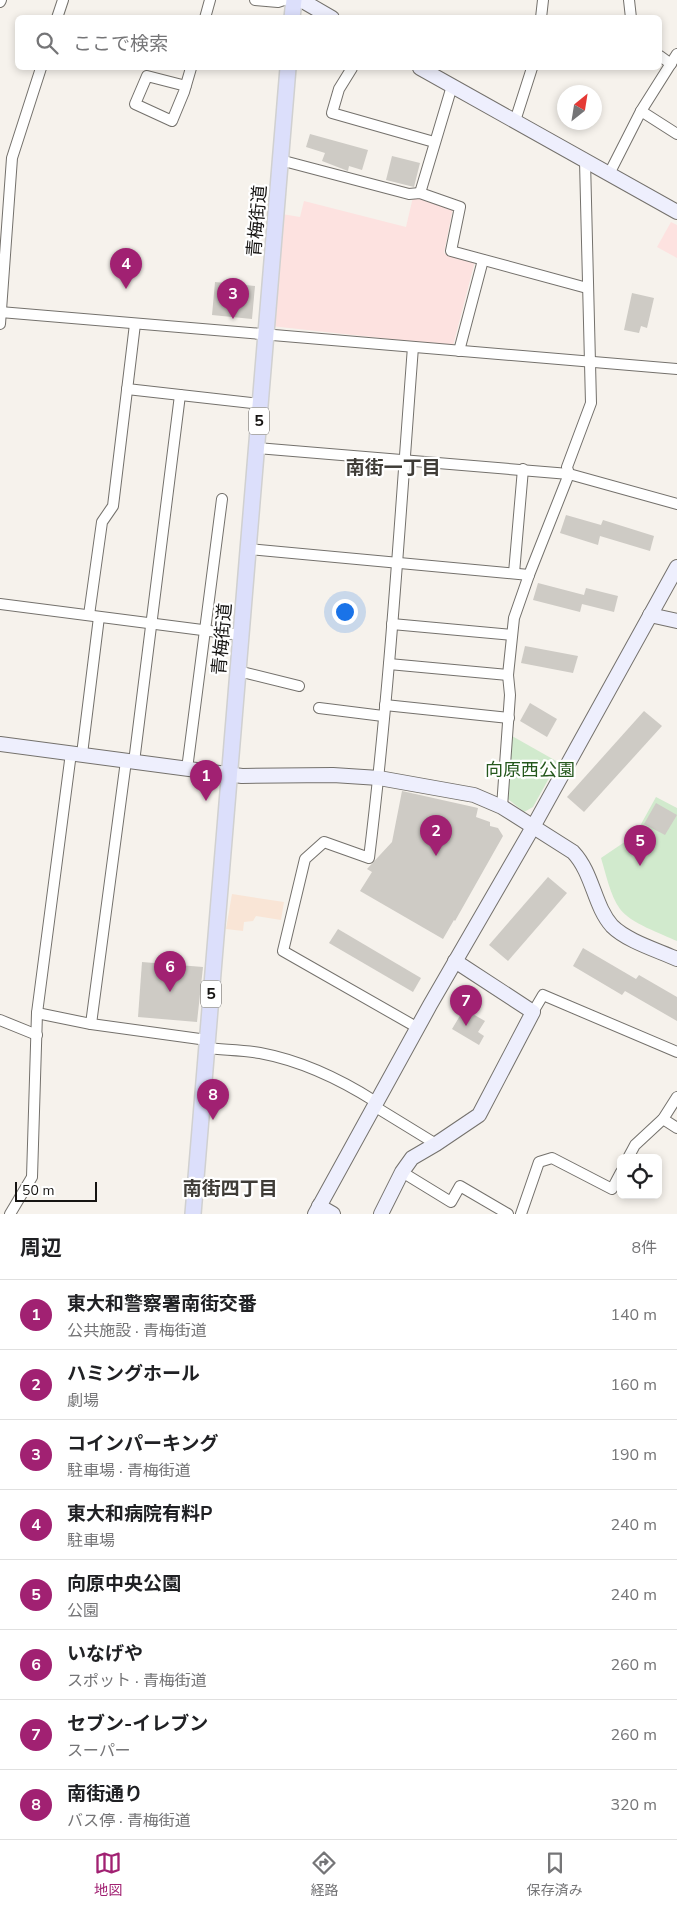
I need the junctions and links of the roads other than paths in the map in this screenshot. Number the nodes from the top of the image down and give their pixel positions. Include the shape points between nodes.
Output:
1 (63, 0) edge
2 (210, 0) edge
3 (255, 0) edge
4 (284, 0) edge
5 (294, 0) edge
6 (301, 0) edge
7 (543, 0) edge
8 (629, 0) edge
9 (58, 15) edge
10 (206, 15) edge
11 (292, 15) edge
12 (327, 15) edge
13 (541, 15) edge
14 (631, 15) edge
15 (677, 54) edge
16 (662, 57) edge
17 (671, 64) junction
18 (41, 70) edge
19 (190, 70) edge
20 (288, 70) edge
21 (351, 70) edge
22 (424, 70) edge
23 (531, 70) edge
24 (186, 86) junction
25 (452, 86) junction
26 (641, 111) junction
27 (515, 121) junction
28 (677, 134) edge
29 (434, 142) junction
30 (280, 160) junction
31 (585, 161) junction
32 (609, 174) junction
33 (420, 193) junction
34 (4, 194) edge
35 (677, 212) edge
36 (3, 252) edge
37 (483, 260) junction
38 (587, 288) junction
39 (1, 312) edge
40 (0, 324) edge
41 (135, 324) junction
42 (266, 335) junction
43 (413, 347) junction
44 (459, 351) junction
45 (589, 362) junction
46 (677, 369) edge
47 (127, 389) junction
48 (180, 395) junction
49 (260, 404) junction
50 (256, 448) junction
51 (405, 460) junction
52 (523, 469) junction
53 (569, 474) junction
54 (222, 499) dead end
55 (677, 504) edge
56 (248, 549) junction
57 (397, 562) junction
58 (677, 567) edge
59 (514, 573) junction
60 (528, 575) junction
61 (0, 604) edge
62 (650, 615) junction
63 (94, 616) junction
64 (677, 621) edge
65 (152, 624) junction
66 (392, 624) junction
67 (205, 631) junction
68 (512, 635) junction
69 (241, 636) junction
70 (389, 664) junction
71 (238, 671) junction
72 (508, 674) junction
73 (299, 686) dead end
74 (319, 708) dead end
75 (384, 711) junction
76 (509, 718) junction
77 (0, 744) edge
78 (76, 754) junction
79 (130, 761) junction
80 (187, 768) junction
81 (229, 774) junction
82 (379, 778) junction
83 (502, 807) junction
84 (533, 827) junction
85 (677, 959) edge
86 (455, 961) junction
87 (533, 1012) junction
88 (37, 1013) junction
89 (0, 1020) edge
90 (91, 1024) junction
91 (418, 1028) junction
92 (36, 1035) junction
93 (207, 1044) junction
94 (677, 1052) edge
95 (677, 1097) edge
96 (375, 1104) junction
97 (663, 1120) junction
98 (677, 1128) edge
99 (436, 1144) junction
100 (630, 1154) edge
101 (402, 1172) junction
102 (617, 1180) edge
103 (317, 1210) edge
104 (10, 1214) edge
105 (193, 1214) edge
106 (333, 1214) edge
107 (381, 1214) edge
108 (508, 1214) edge
109 (521, 1214) edge

1 - 9 street
2 - 10 street
3 - 4 street
5 - 11 main road
6 - 12 street
7 - 13 street
8 - 14 street
15 - 17 street
16 - 17 street
17 - 26 street
18 - 34 street via 12,158
19 - 24 street
20 - 30 main road, 青梅街道 / 5
21 - 29 street via 339,89 332,113
22 - 25 street
23 - 27 street
24 - 24 street via 147,76 135,104 172,121
25 - 27 street
25 - 29 street
26 - 28 street
26 - 32 street
27 - 31 street
29 - 33 street
30 - 33 street via 409,194
30 - 42 main road, 青梅街道 / 5
31 - 32 street
31 - 38 street
32 - 35 street
33 - 37 street via 460,207 451,252
34 - 36 street
36 - 39 street
37 - 38 street
37 - 44 street
38 - 45 street
39 - 40 street
39 - 41 street
41 - 42 street
41 - 47 street
42 - 43 street
42 - 49 main road, 青梅街道 / 5
43 - 44 street
43 - 51 street
44 - 45 street
45 - 46 street
45 - 53 street via 591,403 567,467
47 - 48 street
47 - 63 street via 113,506 102,522
48 - 49 street
48 - 65 street
49 - 50 main road, 青梅街道 / 5
50 - 51 street
50 - 56 main road, 青梅街道 / 5
51 - 52 street
51 - 57 street
52 - 53 street
52 - 59 street
53 - 55 street
53 - 60 street
54 - 67 street
56 - 57 street
56 - 69 main road, 青梅街道 / 5
57 - 59 street
57 - 66 street
58 - 62 street
59 - 60 street
60 - 68 street
61 - 63 street
62 - 64 street
62 - 84 street
63 - 65 street
63 - 78 street
65 - 67 street
65 - 79 street
66 - 68 street
66 - 70 street
67 - 69 street
67 - 80 street
68 - 72 street
69 - 71 main road, 青梅街道 / 5
70 - 72 street
70 - 75 street
71 - 73 street
71 - 81 main road, 青梅街道 / 5
72 - 76 street
74 - 75 street
75 - 76 street
75 - 82 street
76 - 83 street
77 - 78 street
78 - 79 street
78 - 88 street
79 - 80 street
79 - 90 street
80 - 81 street
81 - 82 street
81 - 93 main road, 青梅街道 / 5
82 - 83 street via 474,795
82 - 91 street via 369,858 324,842 305,859 283,951
83 - 84 street
84 - 85 street via 573,852 581,861 612,925 624,936
84 - 86 street
86 - 87 street
86 - 91 street
87 - 94 street via 543,994
87 - 99 street via 479,1115
88 - 90 street
88 - 92 street
89 - 92 street
90 - 93 street
91 - 96 street
92 - 104 street via 32,1177
93 - 96 street via 262,1053 302,1064 335,1078
93 - 105 main road, 青梅街道 / 5
95 - 97 street
96 - 99 street
96 - 103 street
97 - 98 street
97 - 100 street via 635,1145
99 - 101 street via 412,1158
101 - 107 street
101 - 108 street via 451,1202 460,1186
102 - 109 street via 612,1189 552,1158 539,1162
103 - 106 street

